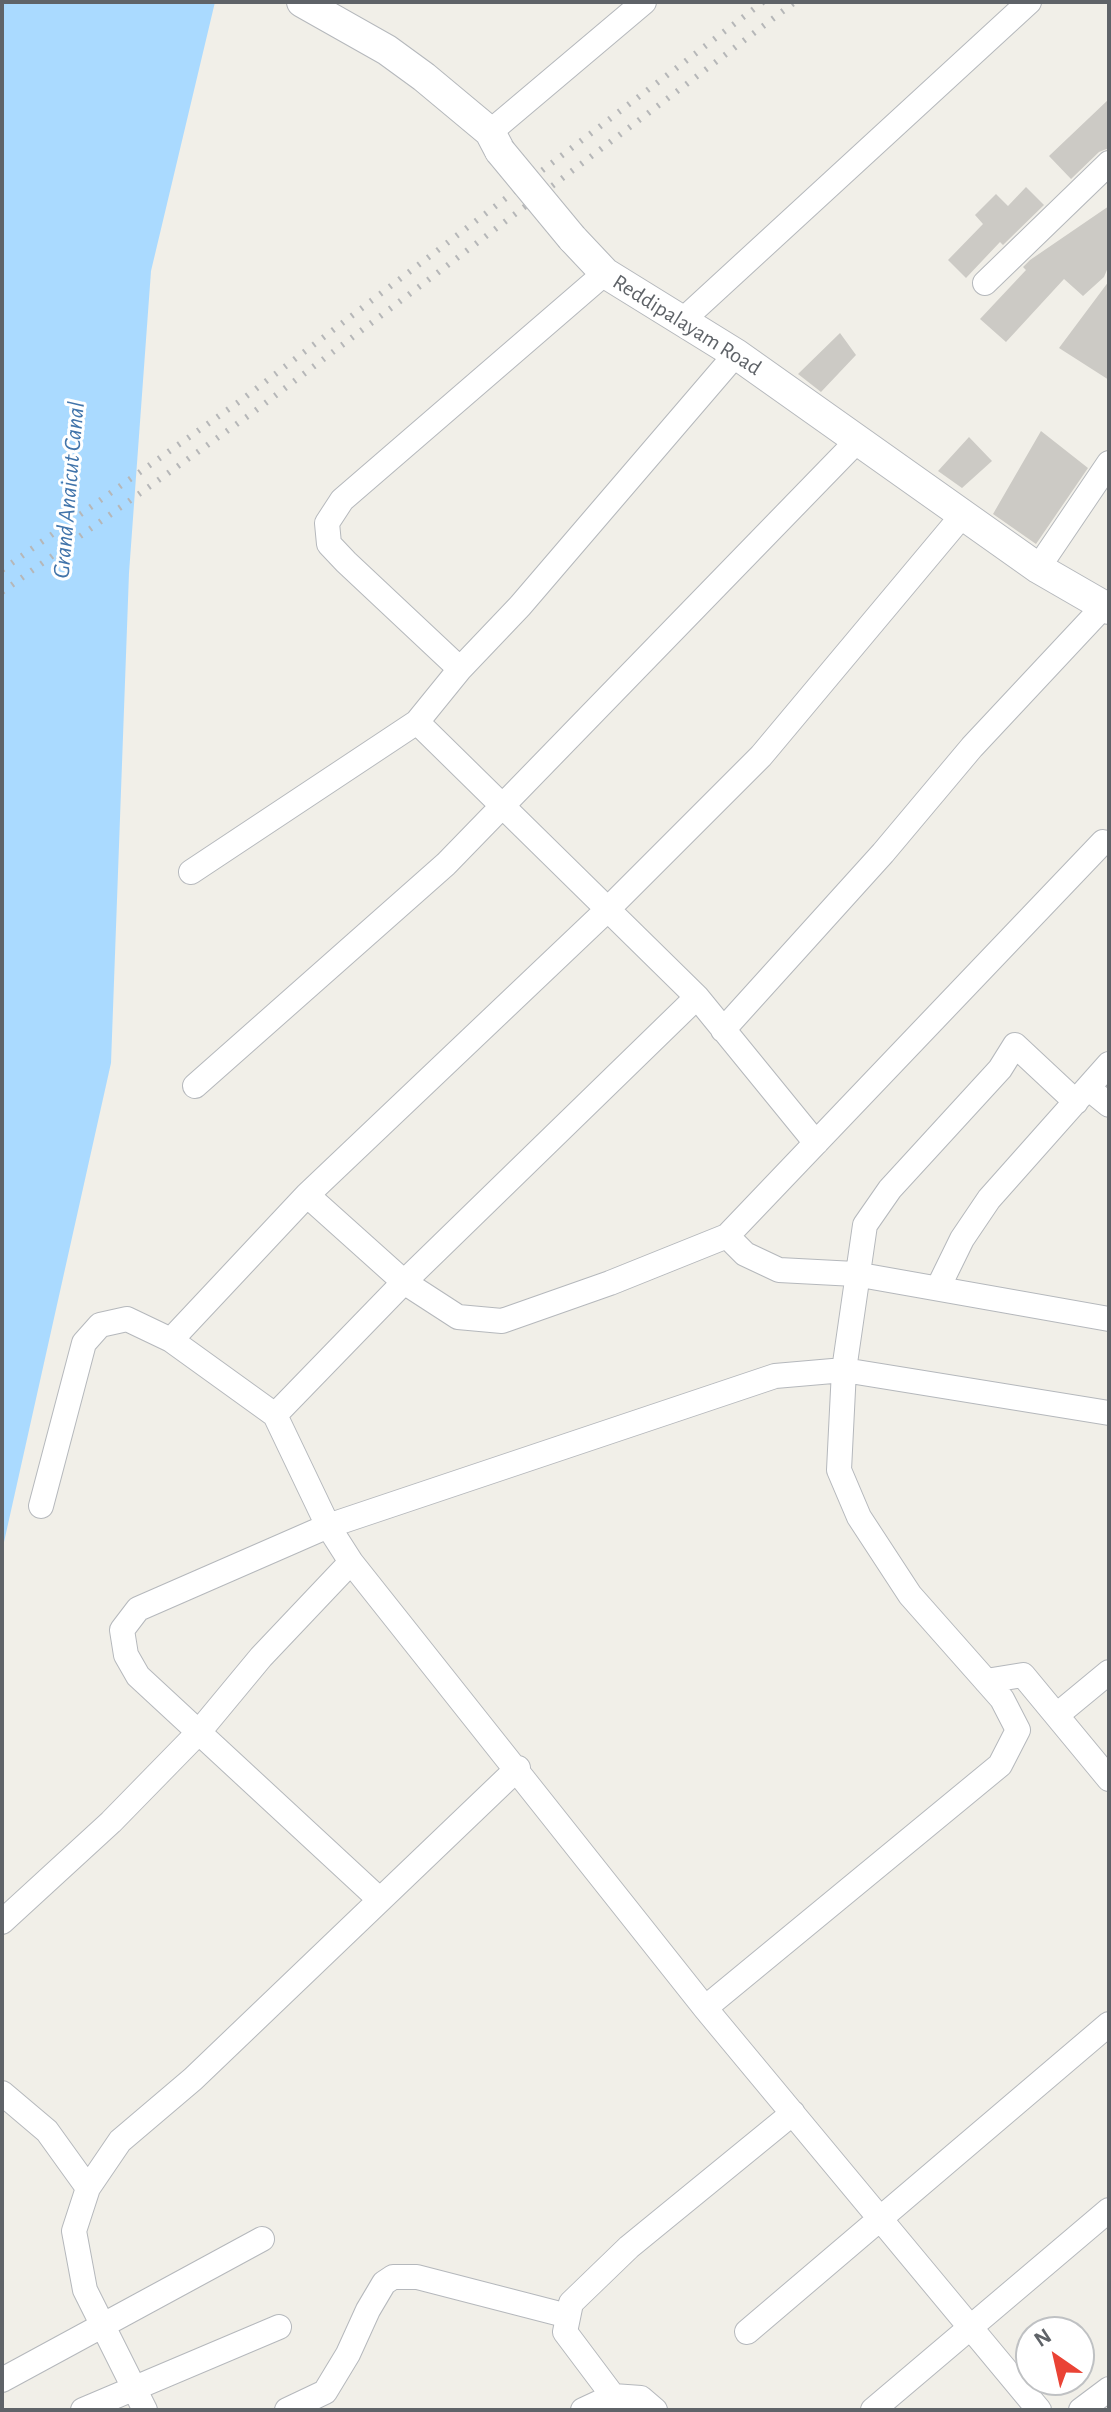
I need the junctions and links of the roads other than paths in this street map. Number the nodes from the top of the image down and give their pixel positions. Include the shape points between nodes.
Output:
1 (644, 2) edge
2 (1029, 2) edge
3 (309, 3) edge
4 (495, 141) junction
5 (1109, 163) edge
6 (605, 273) junction
7 (985, 283) dead end
8 (684, 319) junction
9 (736, 354) junction
10 (858, 440) junction
11 (1109, 463) edge
12 (961, 517) junction
13 (1038, 568) junction
14 (1107, 608) edge
15 (460, 669) junction
16 (417, 722) junction
17 (501, 808) junction
18 (1103, 842) dead end
19 (191, 872) dead end
20 (606, 911) junction
21 (697, 997) junction
22 (723, 1030) junction
23 (1109, 1064) edge
24 (195, 1086) dead end
25 (1082, 1095) junction
26 (1109, 1105) edge
27 (816, 1143) junction
28 (307, 1195) junction
29 (727, 1236) junction
30 (855, 1274) junction
31 (404, 1282) junction
32 (938, 1288) junction
33 (1109, 1319) edge
34 (171, 1340) junction
35 (844, 1370) junction
36 (1109, 1413) edge
37 (275, 1415) junction
38 (41, 1506) dead end
39 (328, 1526) junction
40 (351, 1562) junction
41 (1109, 1672) edge
42 (986, 1681) junction
43 (1057, 1715) junction
44 (198, 1733) junction
45 (518, 1768) junction
46 (1109, 1779) edge
47 (380, 1900) junction
48 (2, 1922) edge
49 (705, 2008) junction
50 (1109, 2024) edge
51 (2, 2093) edge
52 (793, 2113) junction
53 (88, 2188) junction
54 (1109, 2210) edge
55 (881, 2219) junction
56 (262, 2239) dead end
57 (568, 2316) junction
58 (103, 2327) junction
59 (279, 2327) dead end
60 (971, 2328) junction
61 (747, 2332) dead end
62 (2, 2380) edge
63 (133, 2387) junction
64 (1109, 2389) edge
65 (613, 2396) junction
66 (83, 2410) edge
67 (145, 2410) edge
68 (287, 2410) edge
69 (583, 2410) edge
70 (655, 2410) edge
71 (873, 2410) edge
72 (1039, 2410) edge
73 (1081, 2410) edge

1 - 4 street
2 - 8 street
3 - 4 street, Reddipalayam Road via 387,50
4 - 6 street, Reddipalayam Road, bridge
5 - 7 street
6 - 8 street, Reddipalayam Road
6 - 15 street via 342,500 327,523 329,544
8 - 9 street, Reddipalayam Road
9 - 10 street, Reddipalayam Road
9 - 15 street
10 - 12 street, Reddipalayam Road
10 - 17 street
11 - 13 street
12 - 13 street, Reddipalayam Road
12 - 20 street via 761,756
13 - 14 street, Reddipalayam Road
14 - 22 street via 972,747
15 - 16 street
16 - 17 street
16 - 19 street
17 - 20 street
17 - 24 street via 446,864
18 - 27 street
20 - 21 street
20 - 28 street
21 - 22 street
21 - 31 street
22 - 27 street
23 - 25 street
25 - 26 street
25 - 30 street via 1015,1045 1000,1069 890,1189 865,1225
25 - 32 street via 989,1199
27 - 29 street
28 - 31 street
28 - 34 street
29 - 30 street via 745,1254 779,1270
29 - 31 street via 502,1321 458,1317
30 - 32 street
30 - 35 street
31 - 37 street
32 - 33 street
34 - 37 street
34 - 38 street via 127,1319 100,1325 84,1343
35 - 36 street
35 - 39 street via 775,1376
35 - 42 street via 839,1470 859,1517 910,1595
37 - 39 street
39 - 40 street
39 - 44 street via 138,1609 122,1630 126,1655 138,1676
40 - 44 street
40 - 45 street
41 - 43 street
42 - 43 street via 1023,1675
42 - 49 street via 1018,1730 1000,1765
43 - 46 street
44 - 47 street
44 - 48 street
45 - 47 street
45 - 49 street
47 - 53 street via 193,2079 120,2141
49 - 52 street
50 - 55 street
51 - 53 street via 47,2131
52 - 55 street
52 - 57 street via 629,2247 571,2303
53 - 58 street via 74,2231 85,2290
54 - 60 street
55 - 60 street
55 - 61 street
56 - 58 street
57 - 65 street via 565,2332
57 - 68 street via 417,2277 393,2277 368,2310 325,2392
58 - 62 street
58 - 63 street
59 - 63 street
60 - 71 street
60 - 72 street
63 - 66 street
63 - 67 street
64 - 73 street
65 - 69 street
65 - 70 street via 641,2398

